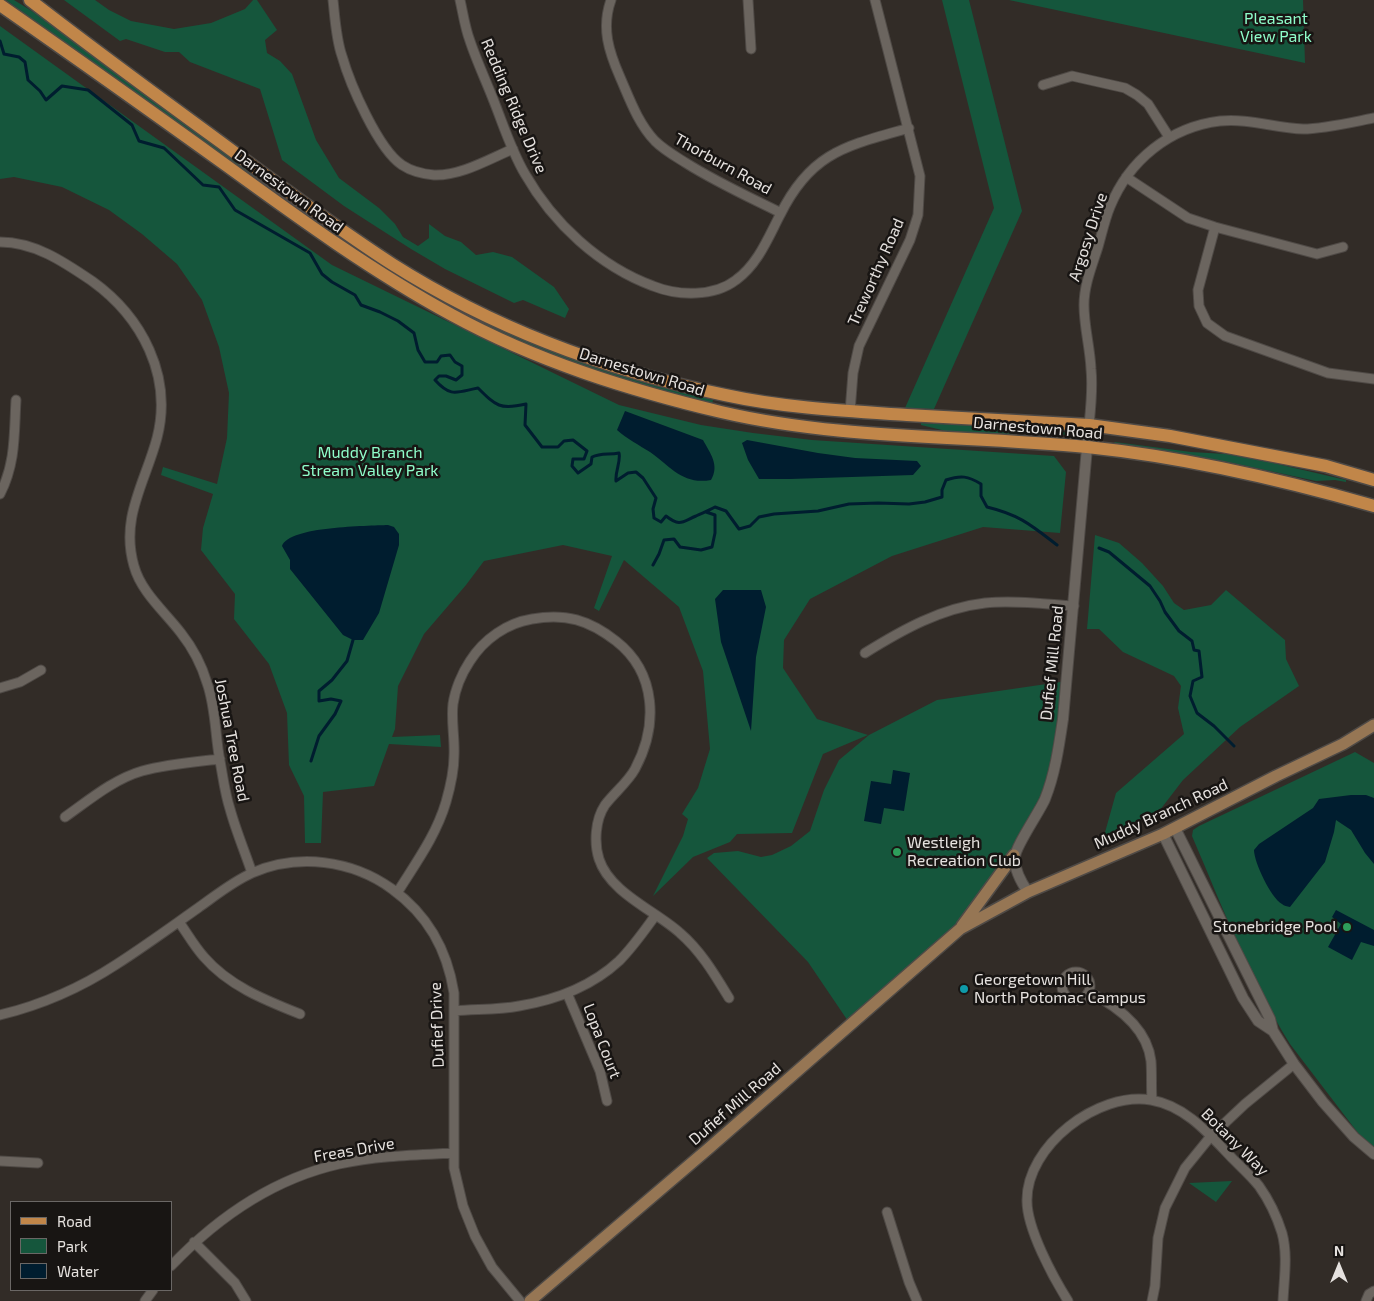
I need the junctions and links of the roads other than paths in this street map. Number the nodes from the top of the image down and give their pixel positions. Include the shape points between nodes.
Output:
1 (30, 0) edge
2 (333, 0) edge
3 (460, 0) edge
4 (611, 0) edge
5 (748, 0) edge
6 (875, 0) edge
7 (0, 5) edge
8 (750, 49) dead end
9 (1043, 85) dead end
10 (1374, 118) edge
11 (909, 128) junction
12 (1169, 137) junction
13 (513, 149) junction
14 (1126, 177) junction
15 (781, 213) junction
16 (1214, 227) junction
17 (0, 242) edge
18 (1343, 247) dead end
19 (1374, 379) edge
20 (16, 400) dead end
21 (850, 412) junction
22 (1089, 425) junction
23 (1087, 447) junction
24 (1374, 480) edge
25 (0, 494) edge
26 (1374, 506) edge
27 (1074, 606) junction
28 (865, 653) dead end
29 (41, 670) dead end
30 (0, 688) edge
31 (1374, 725) edge
32 (220, 759) junction
33 (65, 817) dead end
34 (1175, 828) junction
35 (1163, 834) junction
36 (1014, 855) junction
37 (252, 873) junction
38 (1028, 892) junction
39 (397, 893) junction
40 (655, 916) junction
41 (179, 922) junction
42 (960, 930) junction
43 (1089, 992) dead end
44 (567, 993) junction
45 (728, 998) dead end
46 (454, 1011) junction
47 (300, 1014) dead end
48 (0, 1015) edge
49 (1272, 1031) junction
50 (1294, 1064) junction
51 (607, 1100) dead end
52 (1152, 1100) junction
53 (1211, 1136) junction
54 (453, 1153) junction
55 (1374, 1154) edge
56 (0, 1161) edge
57 (38, 1163) dead end
58 (887, 1212) dead end
59 (194, 1242) junction
60 (172, 1265) edge
61 (1374, 1291) edge
62 (246, 1301) edge
63 (520, 1301) edge
64 (530, 1301) edge
65 (917, 1301) edge
66 (1068, 1301) edge
67 (1152, 1301) edge
68 (1283, 1301) edge
69 (1366, 1301) edge

1 - 21 main road, Darnestown Road via 286,191 393,264 473,308 562,348 658,380 758,401
2 - 13 street via 342,56 378,138 394,159 419,173 436,175 464,170
3 - 13 street, Redding Ridge Drive via 469,40
4 - 15 street, Thorburn Road via 607,41 612,60 637,116 654,140 702,173
5 - 8 street
6 - 11 street, Treworthy Road
7 - 23 main road, Darnestown Road via 380,274 455,317 544,357 628,387 754,419 847,432
9 - 12 street via 1072,76 1125,88 1148,104
10 - 12 street, Argosy Drive via 1306,129 1222,121
11 - 15 street, Redding Ridge Drive via 851,145 828,156 801,180
11 - 21 street, Treworthy Road via 920,176 918,215 910,240 859,346
12 - 14 street, Argosy Drive via 1139,159
13 - 15 street, Redding Ridge Drive via 536,192 570,234 608,263 666,292 703,293 736,280 753,264
14 - 16 street via 1188,218
14 - 22 street, Argosy Drive via 1110,206 1085,290 1084,323 1092,397
16 - 18 street via 1318,254
16 - 19 street via 1198,290 1199,306 1207,323 1225,336 1328,373
17 - 32 street, Joshua Tree Road via 39,249 102,289 127,313 149,349 160,391 160,418 157,438 133,506 130,546 138,578 198,660 208,684
20 - 25 street via 13,456
21 - 22 main road, Darnestown Road
22 - 23 street, Dufief Mill Road
22 - 24 main road, Darnestown Road via 1170,436 1326,466
23 - 26 main road, Darnestown Road via 1237,472
23 - 27 street, Dufief Mill Road
27 - 28 street via 1024,602 985,603 960,608 923,620
27 - 36 street, Dufief Mill Road via 1063,720 1055,764 1045,799
29 - 30 street via 20,682
31 - 34 main road, Muddy Branch Road via 1343,744
32 - 33 street via 141,772 106,788
32 - 37 street, Joshua Tree Road via 229,808
34 - 35 main road, Muddy Branch Road
34 - 49 street via 1270,1019
35 - 38 main road, Muddy Branch Road
35 - 49 street via 1243,998 1258,1022
36 - 38 street via 1016,869
36 - 42 main road
37 - 39 street, Dufief Drive via 292,863 321,862 359,871
37 - 41 street, Dufief Drive
38 - 42 main road, Muddy Branch Road
39 - 40 street via 434,833 446,802 454,758 453,704 471,658 489,638 521,621 563,617 602,630 624,647 644,678 650,700 646,746 634,771 604,807 596,832 600,861 610,880
39 - 46 street, Dufief Drive via 424,918 440,943 451,976
40 - 44 street via 618,961 595,979
40 - 45 street via 694,947
41 - 47 street via 204,957 226,978 256,996
41 - 48 street, Dufief Drive via 116,965 71,990
42 - 64 main road, Dufief Mill Road
43 - 52 street via 1125,1014 1139,1031 1151,1060
44 - 46 street via 517,1007
44 - 51 street, Lopa Court via 600,1071
46 - 54 street, Dufief Drive
49 - 50 street
50 - 53 street
50 - 55 street via 1354,1137
52 - 53 street, Botany Way via 1192,1118
52 - 66 street, Botany Way via 1122,1101 1100,1107 1074,1122 1038,1158 1030,1176 1028,1216 1055,1282
53 - 67 street via 1185,1168 1165,1208 1158,1238
53 - 68 street, Botany Way via 1258,1186 1274,1211 1282,1234 1285,1259
54 - 59 street, Freas Drive via 364,1160 311,1172 255,1198 224,1217
54 - 63 street, Dufief Drive via 463,1206 475,1236 492,1267
56 - 57 street
58 - 65 street
59 - 60 street, Freas Drive
59 - 62 street via 235,1283
61 - 69 street

